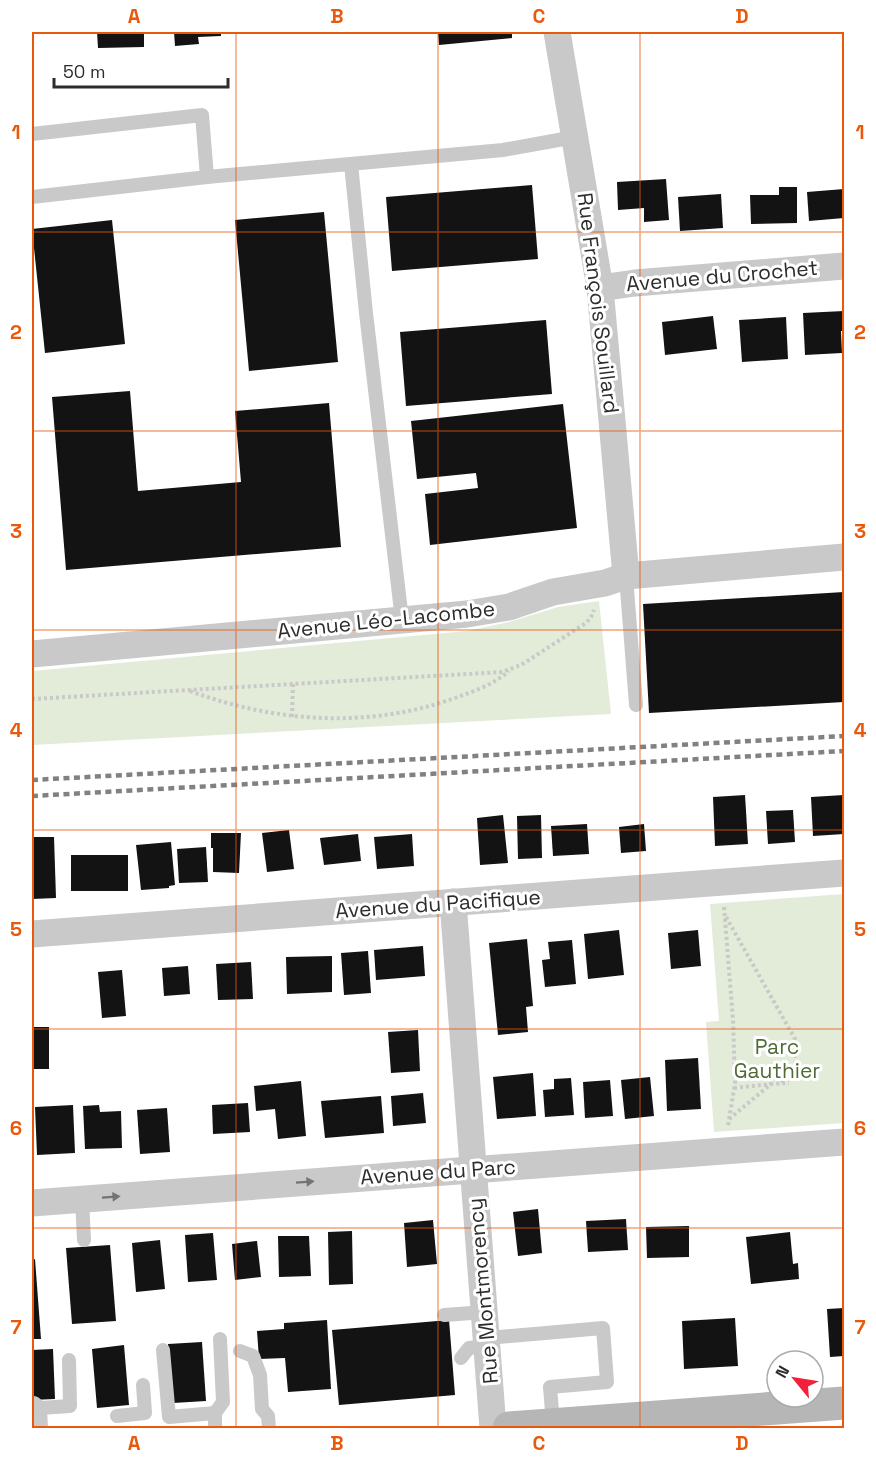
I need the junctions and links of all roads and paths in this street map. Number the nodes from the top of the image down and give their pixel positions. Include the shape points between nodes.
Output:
1 (556, 32) edge
2 (32, 134) edge
3 (575, 137) junction
4 (351, 164) junction
5 (207, 177) junction
6 (32, 197) edge
7 (844, 266) edge
8 (600, 288) junction
9 (844, 557) edge
10 (626, 576) junction
11 (597, 602) dead end
12 (402, 620) junction
13 (32, 652) edge
14 (512, 669) junction
15 (293, 684) junction
16 (187, 690) junction
17 (32, 699) edge
18 (636, 705) dead end
19 (292, 717) junction
20 (844, 873) edge
21 (724, 900) dead end
22 (453, 902) junction
23 (725, 916) junction
24 (32, 934) edge
25 (770, 1083) junction
26 (789, 1083) dead end
27 (779, 1084) junction
28 (734, 1088) junction
29 (728, 1120) junction
30 (727, 1131) dead end
31 (844, 1142) edge
32 (473, 1170) junction
33 (82, 1199) junction
34 (32, 1203) edge
35 (84, 1240) dead end
36 (444, 1315) dead end
37 (486, 1332) junction
38 (220, 1339) dead end
39 (163, 1350) dead end
40 (240, 1350) dead end
41 (461, 1358) dead end
42 (69, 1360) dead end
43 (269, 1363) dead end
44 (260, 1375) junction
45 (143, 1385) dead end
46 (844, 1403) edge
47 (215, 1413) junction
48 (117, 1418) edge
49 (553, 1425) junction
50 (41, 1428) edge
51 (215, 1428) edge
52 (269, 1428) edge
53 (494, 1428) edge
54 (509, 1428) edge

1 - 3 street, Rue François Souillard
2 - 5 lane via 202,115
3 - 4 lane via 503,150
3 - 8 street, Rue François Souillard
4 - 5 lane
4 - 12 lane
5 - 6 lane
7 - 8 street, Avenue du Crochet
8 - 10 street, Rue François Souillard
9 - 10 street, Avenue Léo-Lacombe
10 - 12 street, Avenue Léo-Lacombe via 498,609
10 - 18 lane
11 - 14 path via 586,622
12 - 13 street, Avenue Léo-Lacombe
14 - 15 path
14 - 19 path via 477,690 415,709 356,719
15 - 16 path
15 - 19 path
16 - 17 path
16 - 19 path
20 - 22 street, Avenue du Pacifique
21 - 23 path
22 - 24 street, Avenue du Pacifique
22 - 32 street, Rue Montmorency
23 - 27 path via 795,1039 795,1067
23 - 28 path
25 - 27 path
25 - 28 path
25 - 29 path
26 - 27 path
28 - 29 path
29 - 30 path
31 - 32 street, Avenue du Parc
33 -> 32 street, Avenue du Parc
32 - 37 street, Rue Montmorency
33 - 34 street, Avenue du Parc
33 - 35 lane
36 - 37 lane
37 - 41 lane
37 - 49 lane via 603,1328 607,1382 550,1387
37 - 53 street, Rue Montmorency
38 - 47 lane via 223,1402
39 - 47 lane via 169,1417
40 - 44 lane via 253,1356
42 - 50 lane via 70,1406 37,1406
43 - 44 lane
44 - 52 lane via 262,1408 268,1416
45 - 48 lane via 145,1413
46 - 49 street
47 - 51 lane
49 - 54 street

